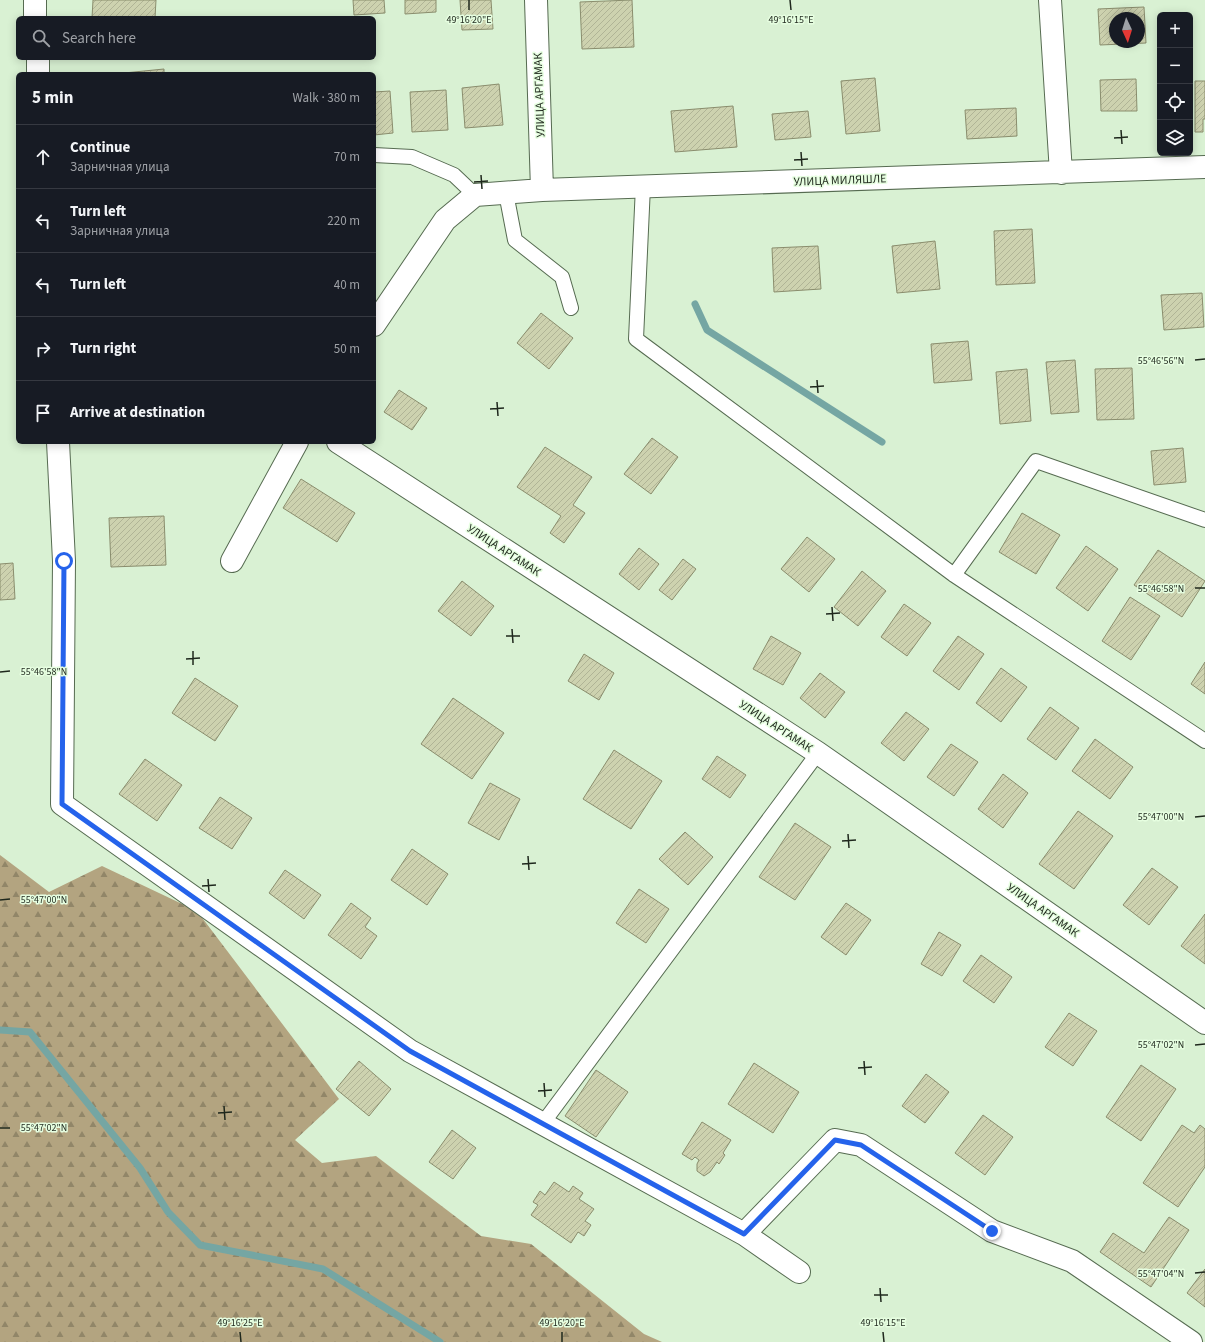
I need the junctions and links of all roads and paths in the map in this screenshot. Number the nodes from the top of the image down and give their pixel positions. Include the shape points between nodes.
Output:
1 (35, 0) edge
2 (536, 0) edge
3 (1050, 0) edge
4 (36, 16) edge
5 (38, 60) edge
6 (38, 72) edge
7 (376, 155) edge
8 (1205, 167) edge
9 (1062, 173) junction
10 (643, 186) junction
11 (542, 190) junction
12 (506, 192) junction
13 (475, 195) junction
14 (571, 308) dead end
15 (376, 322) edge
16 (58, 444) edge
17 (296, 444) edge
18 (341, 444) edge
19 (1205, 520) edge
20 (232, 561) dead end
21 (954, 575) junction
22 (1205, 741) edge
23 (818, 753) junction
24 (1205, 1023) edge
25 (543, 1123) junction
26 (744, 1234) junction
27 (799, 1272) dead end
28 (1191, 1342) edge

1 - 4 street
2 - 11 street, УЛИЦА АРГАМАК
3 - 9 street
5 - 6 street
7 - 13 lane via 412,157 454,175
8 - 9 street, УЛИЦА МИЛЯШЛЕ
9 - 10 street, УЛИЦА МИЛЯШЛЕ
10 - 11 street, УЛИЦА МИЛЯШЛЕ
10 - 21 lane via 636,340
11 - 12 street, УЛИЦА МИЛЯШЛЕ
12 - 13 street, УЛИЦА МИЛЯШЛЕ
12 - 14 lane via 516,240 562,277
13 - 15 street via 445,220
16 - 25 street via 64,561 62,804 410,1051
17 - 20 street
18 - 23 street, УЛИЦА АРГАМАК
19 - 21 lane via 1036,461
21 - 22 lane
23 - 24 street, УЛИЦА АРГАМАК
23 - 25 lane
25 - 26 street
26 - 27 street
26 - 28 street via 835,1140 861,1145 992,1231 1072,1261

